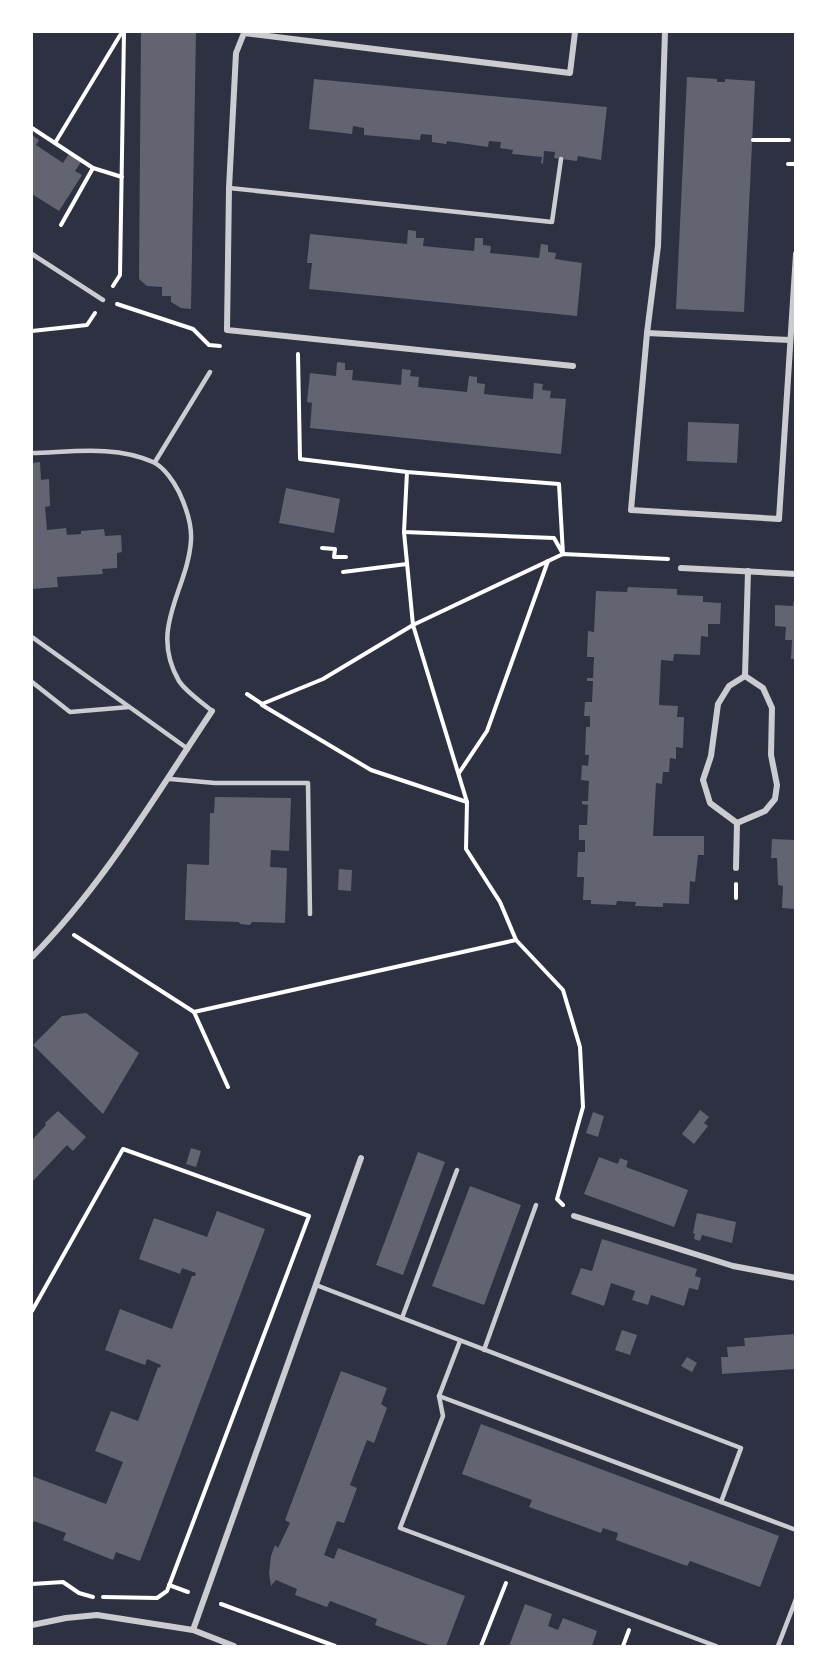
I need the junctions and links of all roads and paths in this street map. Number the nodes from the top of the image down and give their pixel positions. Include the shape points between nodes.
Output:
1 (123, 32) edge
2 (244, 32) edge
3 (575, 32) edge
4 (665, 32) edge
5 (32, 128) edge
6 (753, 140) dead end
7 (789, 140) dead end
8 (55, 143) junction
9 (561, 159) dead end
10 (788, 164) dead end
11 (795, 164) edge
12 (93, 168) junction
13 (122, 177) junction
14 (228, 188) junction
15 (61, 225) dead end
16 (32, 254) edge
17 (795, 254) edge
18 (103, 300) junction
19 (227, 330) junction
20 (32, 331) edge
21 (647, 333) junction
22 (790, 340) junction
23 (298, 353) dead end
24 (573, 366) dead end
25 (210, 372) dead end
26 (32, 453) edge
27 (155, 462) junction
28 (407, 472) junction
29 (404, 532) junction
30 (322, 548) dead end
31 (563, 554) junction
32 (346, 557) dead end
33 (548, 561) junction
34 (407, 564) junction
35 (681, 568) joint
36 (748, 571) junction
37 (343, 572) dead end
38 (795, 573) edge
39 (413, 625) junction
40 (32, 637) edge
41 (744, 676) junction
42 (32, 682) edge
43 (247, 694) dead end
44 (262, 704) junction
45 (129, 707) junction
46 (212, 711) joint
47 (188, 748) junction
48 (458, 774) junction
49 (170, 779) junction
50 (467, 802) junction
51 (737, 824) junction
52 (736, 868) dead end
53 (310, 914) dead end
54 (61, 927) junction
55 (516, 940) junction
56 (32, 957) edge
57 (194, 1012) junction
58 (228, 1086) dead end
59 (361, 1158) dead end
60 (457, 1170) dead end
61 (536, 1205) dead end
62 (574, 1216) joint
63 (795, 1278) edge
64 (316, 1286) junction
65 (32, 1311) edge
66 (402, 1318) junction
67 (460, 1341) junction
68 (484, 1350) junction
69 (439, 1396) junction
70 (721, 1502) junction
71 (795, 1530) edge
72 (511, 1570) junction
73 (32, 1584) edge
74 (169, 1585) junction
75 (205, 1598) junction
76 (795, 1599) edge
77 (32, 1625) edge
78 (193, 1630) junction
79 (234, 1647) edge
80 (335, 1647) edge
81 (481, 1647) edge
82 (716, 1647) edge
83 (778, 1647) edge

1 - 8 path
1 - 13 path
2 - 3 street via 570,73
2 - 14 street via 236,53
4 - 21 street via 658,246
5 - 8 path
6 - 7 path
8 - 12 path
9 - 14 lane via 552,222
10 - 11 path
12 - 13 path
12 - 15 path
13 - 18 path via 120,275
14 - 19 street
16 - 18 lane
17 - 22 street
18 - 19 path via 193,329 209,345 221,346
18 - 20 path via 87,325
19 - 24 street
21 - 22 street
21 - 22 street via 631,510 779,519
23 - 28 path via 300,459
25 - 27 lane
26 - 27 lane via 111,451
27 - 46 lane via 174,482 183,500 192,540 167,629 170,657 179,682
28 - 29 path
28 - 31 path via 559,484
29 - 31 path via 555,538
29 - 34 path
30 - 32 path via 335,549 334,557
31 - 33 path
31 - 35 path via 677,560
33 - 39 path
33 - 48 path via 487,731
34 - 37 path
34 - 39 path
35 - 36 street
36 - 38 street
36 - 41 street
39 - 44 path via 323,679
39 - 48 path
40 - 45 lane
41 - 51 street via 729,686 718,704 711,756 703,780 710,803
41 - 51 street via 763,688 772,708 771,755 777,785 775,799 765,811
42 - 45 lane via 70,712
43 - 44 path
44 - 50 path via 370,770
45 - 47 lane
46 - 47 street
47 - 49 street
48 - 50 path
49 - 53 lane via 308,783
49 - 54 street
50 - 55 path via 466,849 500,902
51 - 52 street
54 - 56 street
54 - 57 path
55 - 57 path
55 - 62 path via 563,990 580,1047 583,1107 557,1199
57 - 58 path
59 - 64 street
60 - 66 lane
61 - 68 lane
62 - 63 street via 733,1266
64 - 66 lane
64 - 75 street
65 - 74 path via 123,1149 309,1216
66 - 67 lane
67 - 68 lane
67 - 69 lane
68 - 70 lane via 741,1448
69 - 70 lane
69 - 72 lane via 443,1416 400,1528
70 - 71 lane
72 - 81 path
72 - 82 lane
73 - 74 path via 63,1582 91,1597 157,1598
74 - 75 path
75 - 78 street
75 - 80 path
76 - 83 lane
77 - 78 street via 97,1615
78 - 79 street

